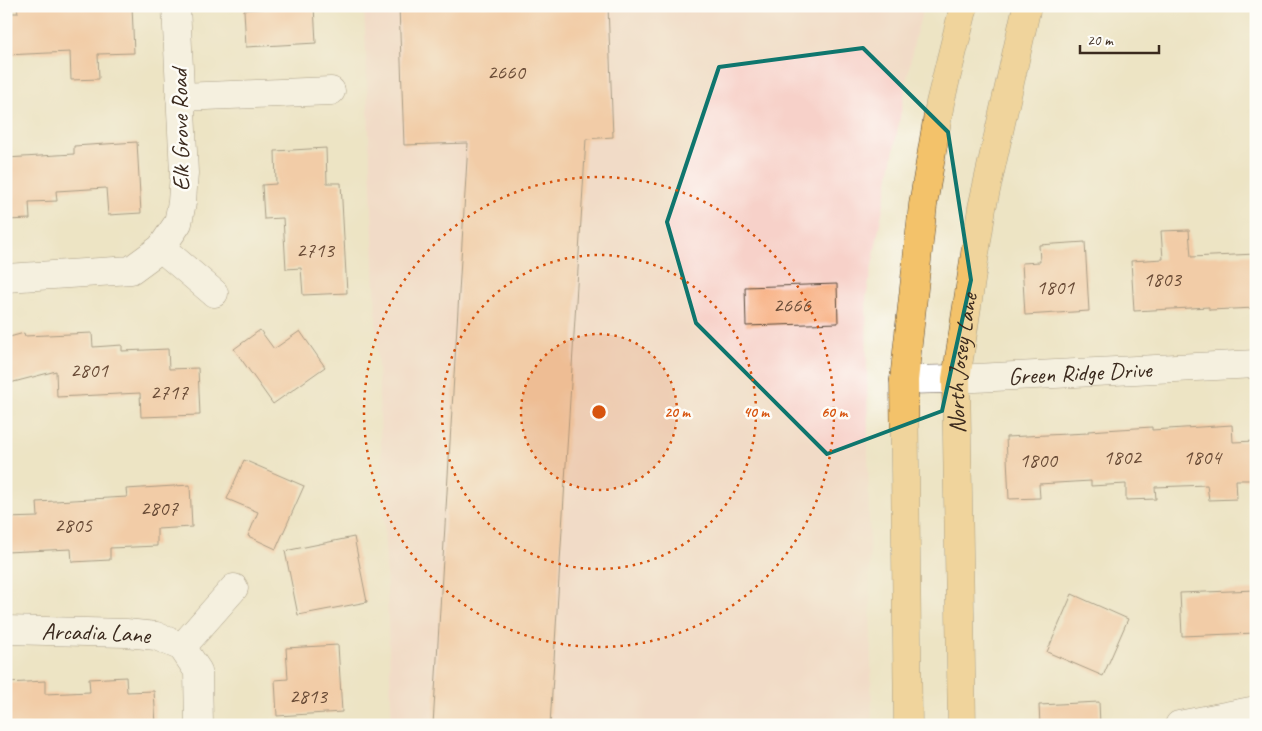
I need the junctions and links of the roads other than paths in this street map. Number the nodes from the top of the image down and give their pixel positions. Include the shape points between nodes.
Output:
1 (176, 6) edge
2 (964, 6) edge
3 (1027, 6) edge
4 (331, 91) dead end
5 (180, 97) junction
6 (160, 248) junction
7 (6, 278) edge
8 (214, 292) dead end
9 (1256, 364) edge
10 (956, 379) junction
11 (904, 380) junction
12 (234, 588) dead end
13 (6, 630) edge
14 (182, 647) junction
15 (1256, 710) edge
16 (199, 725) edge
17 (908, 725) edge
18 (962, 725) edge
19 (1179, 725) edge

1 - 5 street, Elk Grove Road
2 - 11 main road via 940,104 921,219
3 - 10 main road, North Josey Lane via 982,208
4 - 5 street
5 - 6 street, Elk Grove Road via 184,173 182,202 178,223
6 - 7 street, Elk Grove Road via 131,270
6 - 8 street
9 - 10 street, Green Ridge Drive
10 - 11 street, Green Ridge Drive
10 - 18 main road, North Josey Lane
11 - 17 main road
12 - 14 street, Arcadia Lane
13 - 14 street, Arcadia Lane via 126,633 156,636
14 - 16 street, Arcadia Lane via 198,671
15 - 19 street

